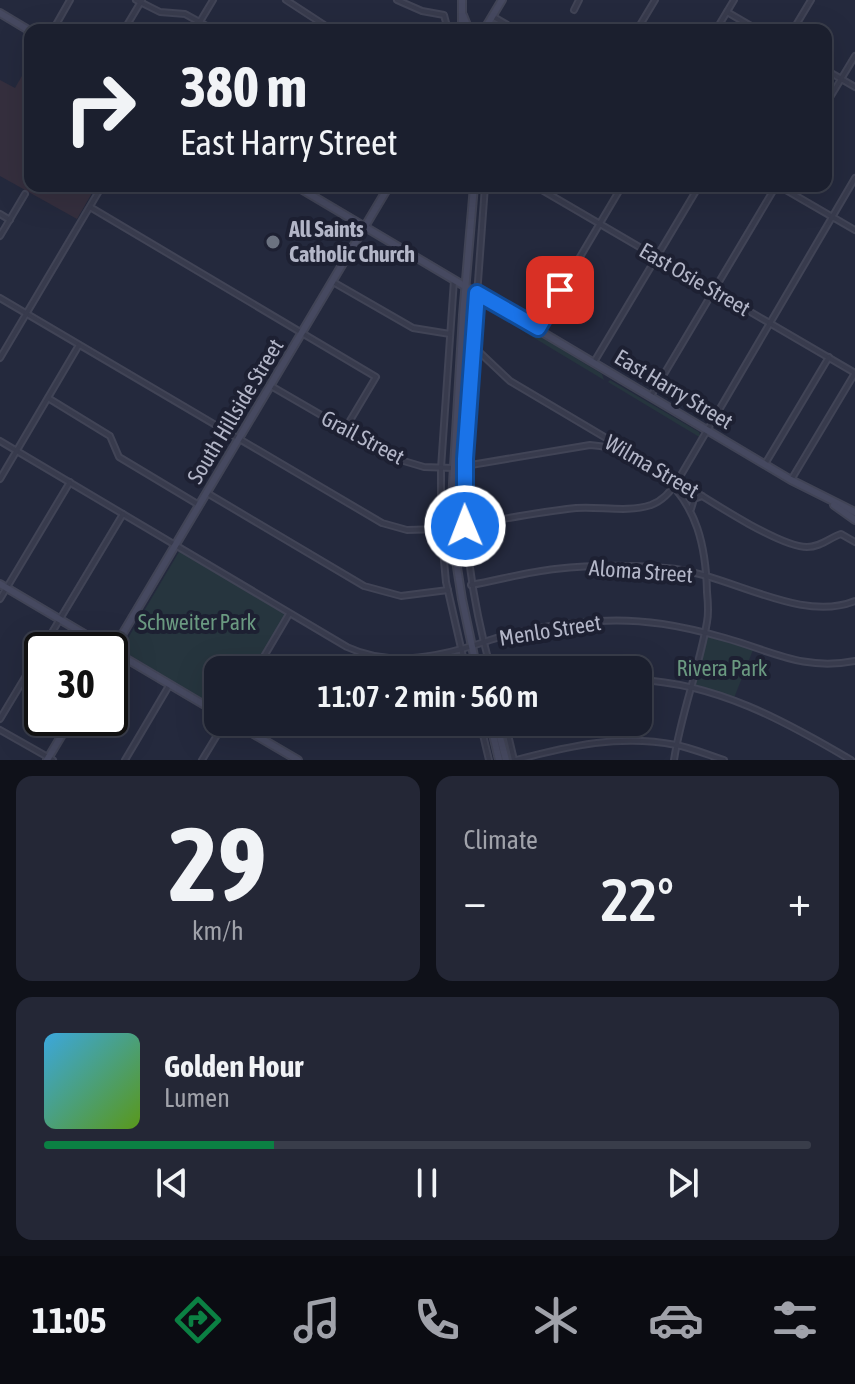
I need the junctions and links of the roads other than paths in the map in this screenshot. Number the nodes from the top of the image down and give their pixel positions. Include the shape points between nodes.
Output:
1 (70, 0) edge
2 (213, 0) edge
3 (286, 0) edge
4 (397, 0) edge
5 (462, 0) edge
6 (502, 0) edge
7 (579, 0) edge
8 (655, 0) edge
9 (734, 0) edge
10 (811, 0) edge
11 (139, 1) edge
12 (574, 10) dead end
13 (727, 12) junction
14 (0, 13) edge
15 (462, 13) junction
16 (492, 16) junction
17 (200, 22) junction
18 (56, 24) edge
19 (127, 24) edge
20 (204, 24) edge
21 (323, 24) edge
22 (446, 24) edge
23 (462, 24) edge
24 (467, 24) edge
25 (487, 24) edge
26 (506, 24) edge
27 (641, 24) edge
28 (720, 24) edge
29 (748, 24) edge
30 (797, 24) edge
31 (24, 27) edge
32 (855, 56) edge
33 (832, 74) edge
34 (841, 79) junction
35 (855, 87) edge
36 (832, 94) edge
37 (855, 178) edge
38 (99, 192) edge
39 (306, 192) edge
40 (385, 192) edge
41 (474, 192) edge
42 (485, 192) edge
43 (550, 192) edge
44 (618, 192) edge
45 (695, 192) edge
46 (774, 192) edge
47 (789, 192) edge
48 (25, 194) dead end
49 (90, 207) junction
50 (0, 214) edge
51 (833, 217) junction
52 (10, 220) junction
53 (600, 223) junction
54 (365, 227) junction
55 (855, 230) edge
56 (0, 236) edge
57 (657, 257) junction
58 (454, 280) junction
59 (333, 282) junction
60 (466, 287) junction
61 (714, 291) junction
62 (477, 293) junction
63 (0, 298) edge
64 (27, 314) junction
65 (771, 324) junction
66 (538, 328) junction
67 (303, 333) junction
68 (450, 334) junction
69 (79, 345) junction
70 (474, 347) junction
71 (829, 357) junction
72 (0, 358) edge
73 (594, 362) junction
74 (855, 373) edge
75 (271, 386) junction
76 (651, 396) junction
77 (48, 398) junction
78 (345, 429) junction
79 (708, 430) junction
80 (591, 431) junction
81 (239, 440) junction
82 (0, 441) edge
83 (590, 445) junction
84 (17, 451) junction
85 (640, 458) junction
86 (765, 464) junction
87 (464, 466) junction
88 (441, 468) junction
89 (453, 468) junction
90 (0, 479) edge
91 (678, 480) junction
92 (791, 480) junction
93 (70, 482) junction
94 (675, 487) junction
95 (207, 493) junction
96 (705, 497) junction
97 (828, 500) junction
98 (199, 505) junction
99 (691, 511) junction
100 (855, 512) edge
101 (123, 514) junction
102 (855, 520) edge
103 (465, 526) junction
104 (441, 529) junction
105 (855, 542) edge
106 (176, 545) junction
107 (707, 576) junction
108 (471, 585) junction
109 (3, 586) edge
110 (448, 590) junction
111 (0, 599) edge
112 (855, 601) edge
113 (289, 613) junction
114 (60, 619) junction
115 (80, 632) edge
116 (124, 632) edge
117 (705, 632) junction
118 (484, 643) junction
119 (473, 646) junction
120 (460, 649) junction
121 (264, 656) edge
122 (462, 656) edge
123 (476, 656) edge
124 (487, 656) edge
125 (855, 661) edge
126 (128, 662) edge
127 (652, 682) edge
128 (170, 684) junction
129 (692, 687) junction
130 (204, 705) edge
131 (0, 719) edge
132 (0, 730) edge
133 (62, 736) edge
134 (217, 736) edge
135 (254, 736) edge
136 (483, 736) edge
137 (493, 736) edge
138 (500, 736) edge
139 (509, 736) edge
140 (676, 745) junction
141 (50, 759) edge
142 (853, 759) edge
143 (125, 760) edge
144 (202, 760) edge
145 (298, 760) edge
146 (489, 760) edge
147 (499, 760) edge
148 (506, 760) edge
149 (515, 760) edge
150 (674, 760) edge
151 (724, 760) edge

1 - 18 street
2 - 17 street
3 - 21 street
4 - 22 street via 444,15
5 - 15 main road
6 - 16 main road
7 - 12 street
8 - 27 street
9 - 13 street
10 - 30 street
11 - 17 street
11 - 19 street
13 - 28 street
13 - 29 street
14 - 31 main road
15 - 23 main road
15 - 24 main road
16 - 25 main road
16 - 26 street
17 - 20 street
32 - 34 street
33 - 34 street
34 - 35 street
34 - 36 street
37 - 51 street
38 - 49 street
39 - 54 main road, East Harry Street
40 - 54 main road, South Hillside Street
41 - 60 main road
42 - 62 street
43 - 53 street, East Osie Street
44 - 53 street
45 - 57 street
46 - 61 street
47 - 51 street
48 - 52 street
49 - 64 street
49 - 67 street
50 - 52 street
51 - 55 street
51 - 65 street
52 - 56 street
53 - 57 street, East Osie Street
53 - 66 street
54 - 58 main road, East Harry Street
54 - 59 main road, South Hillside Street
57 - 61 street, East Osie Street
57 - 73 street
58 - 60 main road, East Harry Street
58 - 68 street
59 - 67 main road, South Hillside Street
59 - 68 street via 413,328
60 - 62 main road, East Harry Street
60 - 89 main road
61 - 65 street, East Osie Street
61 - 76 street
62 - 66 main road, East Harry Street
62 - 70 street
63 - 64 street
64 - 69 street
64 - 72 street
65 - 71 street, East Osie Street
65 - 79 street
66 - 73 main road, East Harry Street
67 - 75 main road, South Hillside Street
67 - 78 street via 376,377
68 - 88 street
69 - 77 street
69 - 81 street
70 - 80 street, Wilma Street via 510,381
70 - 87 street
71 - 74 street, East Osie Street
71 - 86 street
73 - 76 main road, East Harry Street
74 - 92 street
75 - 78 street, Grail Street
75 - 81 main road, South Hillside Street
76 - 79 main road, East Harry Street
77 - 84 street
77 - 98 street via 110,436 119,457
78 - 88 street, Grail Street via 397,459
79 - 86 main road, East Harry Street
79 - 91 street
80 - 83 street
80 - 85 street, Wilma Street
81 - 95 main road, South Hillside Street
81 - 104 street via 391,527
82 - 84 street, Menlo Street
83 - 85 street
83 - 87 street, Grail Street
84 - 90 street
84 - 93 street, Menlo Street
85 - 91 street, Wilma Street
85 - 94 street
86 - 92 main road, East Harry Street
87 - 89 street, Grail Street
87 - 103 street
88 - 89 street, Grail Street
88 - 104 street
89 - 119 main road via 454,548
91 - 94 street
91 - 96 street, Wilma Street
92 - 97 main road, East Harry Street
93 - 101 street, Menlo Street
93 - 109 street
94 - 99 street
94 - 103 street via 655,503 637,508 580,508
95 - 98 main road, South Hillside Street
95 - 110 street via 364,586 401,596
96 - 99 street via 694,499
96 - 105 street, Wilma Street via 790,544 813,547 843,534
97 - 100 main road, East Harry Street
97 - 102 main road, East Harry Street
98 - 106 main road, South Hillside Street
99 - 107 street
101 - 106 street, Menlo Street
101 - 114 street
103 - 108 street
104 - 110 street
106 - 113 street, Menlo Street
106 - 116 main road, South Hillside Street
107 - 108 street, Aloma Street via 605,565
107 - 112 street, Aloma Street via 802,607 835,608
107 - 117 street
108 - 118 street
109 - 111 street
109 - 114 main road
110 - 120 street
113 - 120 street, Menlo Street via 347,647 374,656 409,659
113 - 121 street
114 - 115 main road
114 - 131 street
117 - 118 street, Menlo Street via 639,621 597,621
117 - 125 street, Menlo Street via 805,663
117 - 129 street
118 - 119 street, Menlo Street
118 - 124 street
119 - 120 street, Menlo Street
119 - 123 main road
120 - 122 street
126 - 128 main road
127 - 129 street
128 - 130 main road
128 - 143 street
129 - 140 street
129 - 142 street via 770,716
132 - 141 street
133 - 141 main road
134 - 144 street
135 - 145 main road
136 - 146 street
137 - 147 main road
138 - 148 main road
139 - 149 street
140 - 149 street via 588,742
140 - 150 street
140 - 151 street

